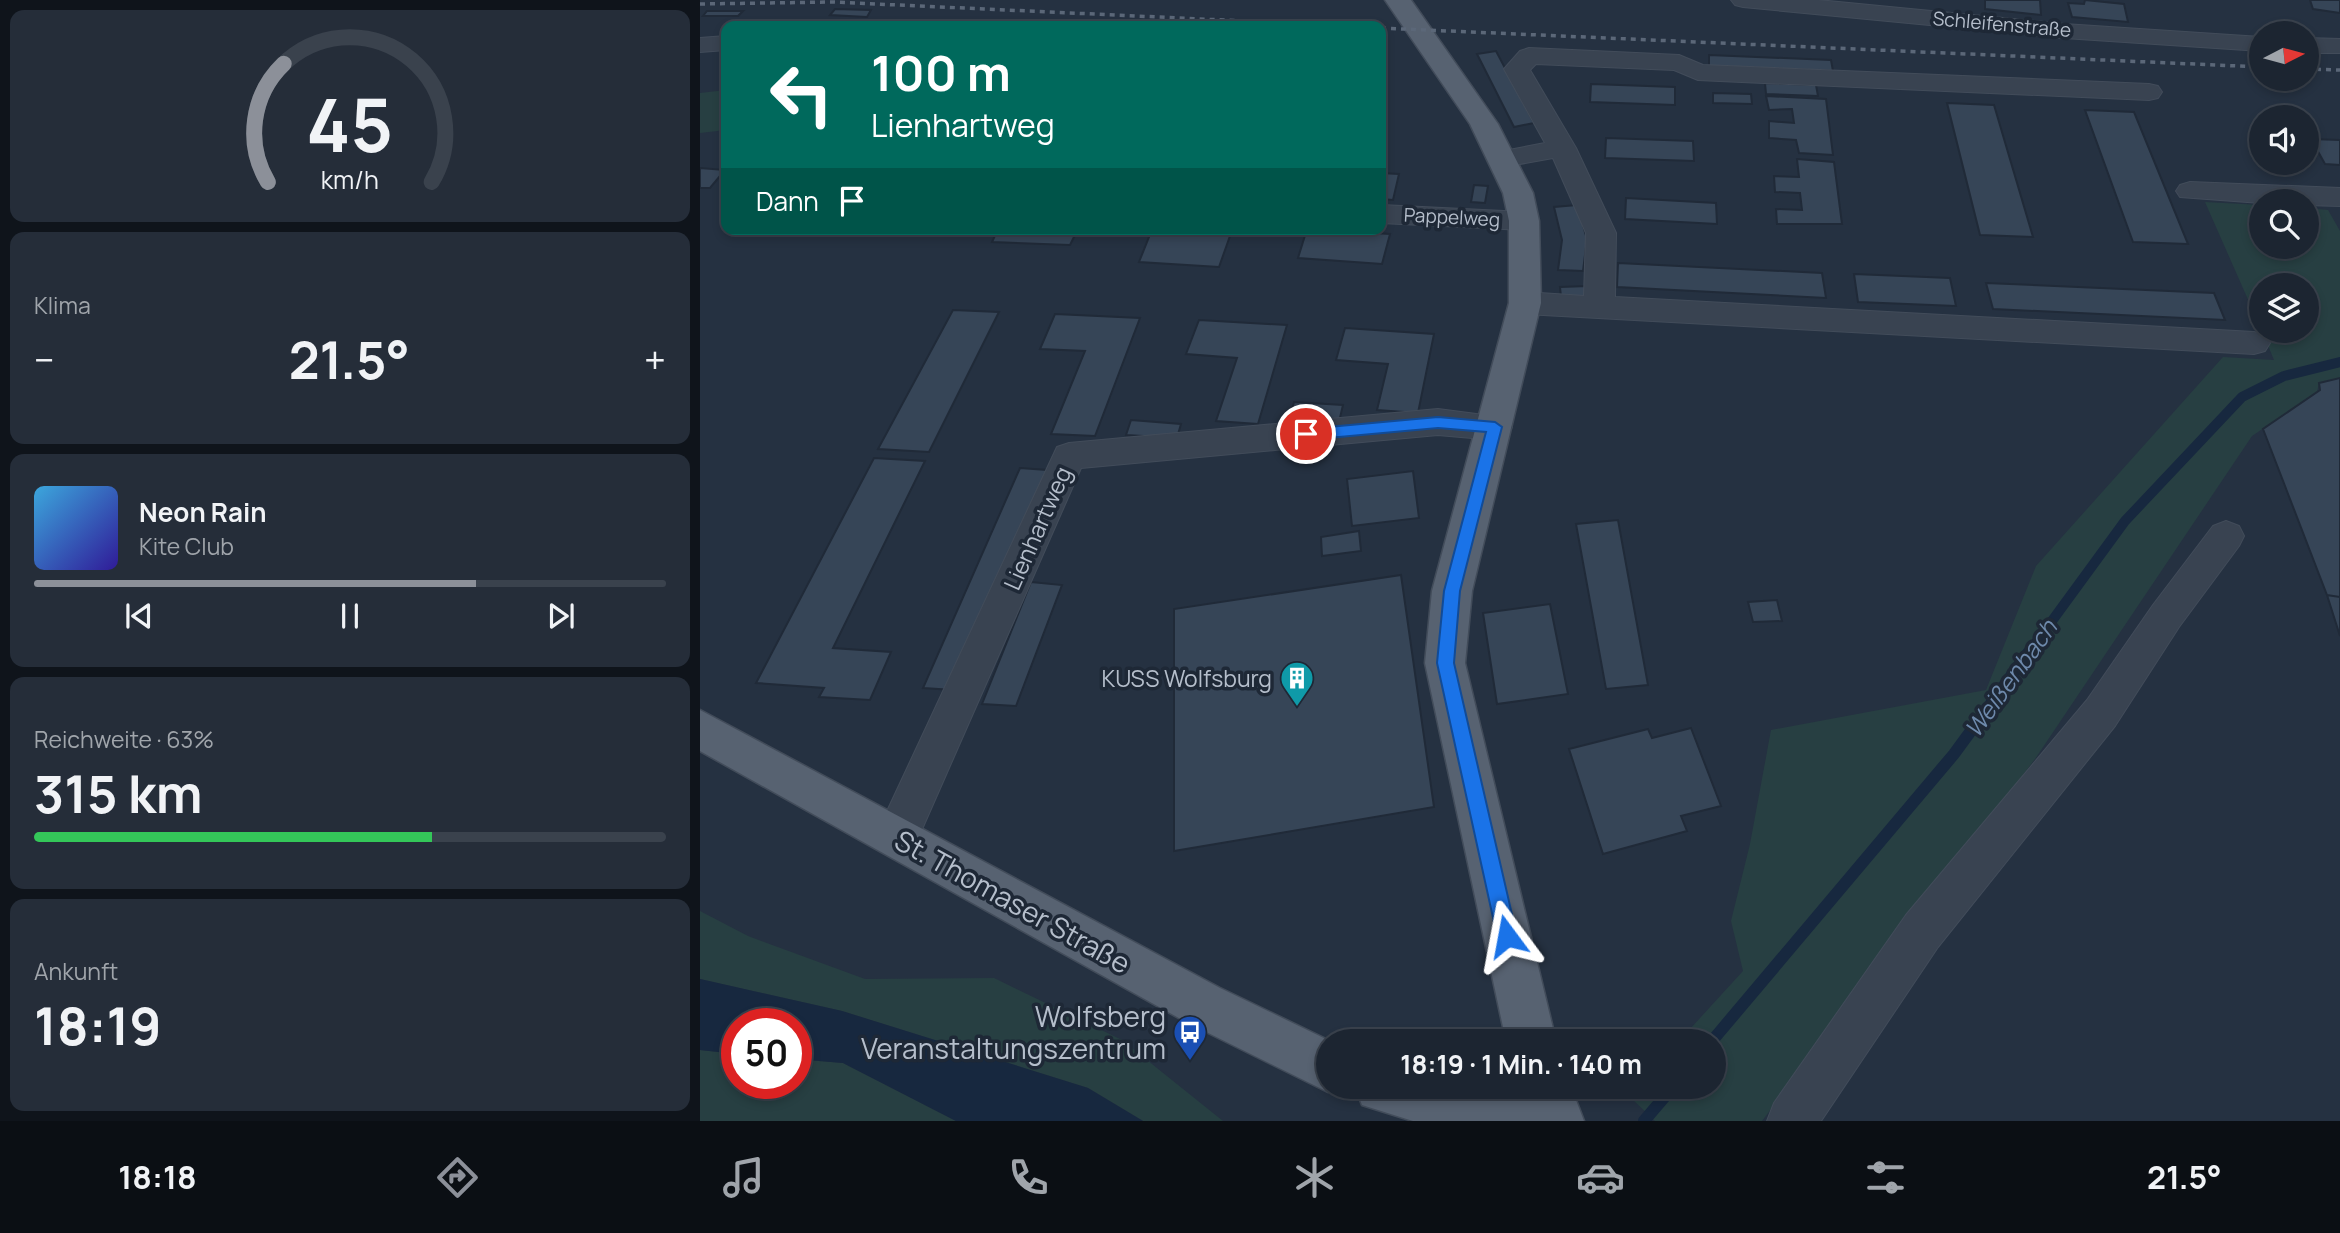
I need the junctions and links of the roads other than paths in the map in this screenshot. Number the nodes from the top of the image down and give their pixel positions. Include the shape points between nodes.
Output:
1 (1398, 0) edge
2 (1743, 0) edge
3 (1922, 8) edge
4 (721, 43) edge
5 (2249, 43) edge
6 (700, 45) edge
7 (2319, 45) edge
8 (2340, 46) edge
9 (2149, 92) dead end
10 (1562, 148) junction
11 (1503, 159) junction
12 (2190, 191) dead end
13 (2340, 197) edge
14 (1386, 214) edge
15 (1524, 221) junction
16 (1525, 303) junction
17 (1600, 307) junction
18 (2249, 343) edge
19 (1495, 427) junction
20 (2226, 536) dead end
21 (700, 729) edge
22 (897, 837) junction
23 (1528, 1029) edge
24 (1316, 1061) edge
25 (1427, 1099) edge
26 (1550, 1099) edge
27 (1513, 1121) edge
28 (1558, 1121) edge
29 (1792, 1121) edge

1 - 11 main road
2 - 3 street, Schleifenstraße
3 - 5 street, Schleifenstraße via 2064,31
4 - 6 street
7 - 8 street
9 - 10 street via 1698,72 1679,63 1529,56 1517,69
10 - 11 street
10 - 17 street via 1601,233
11 - 15 main road
12 - 13 street
14 - 15 street, Pappelweg
15 - 16 main road
16 - 17 street
16 - 19 main road
17 - 18 street
19 - 22 street, Lienhartweg via 1438,422 1069,456
19 - 23 main road via 1452,591 1445,663
20 - 29 street via 2102,713 1922,931
21 - 22 main road, St. Thomaser Straße
22 - 24 main road, St. Thomaser Straße via 1203,1005
25 - 27 main road
26 - 28 main road

